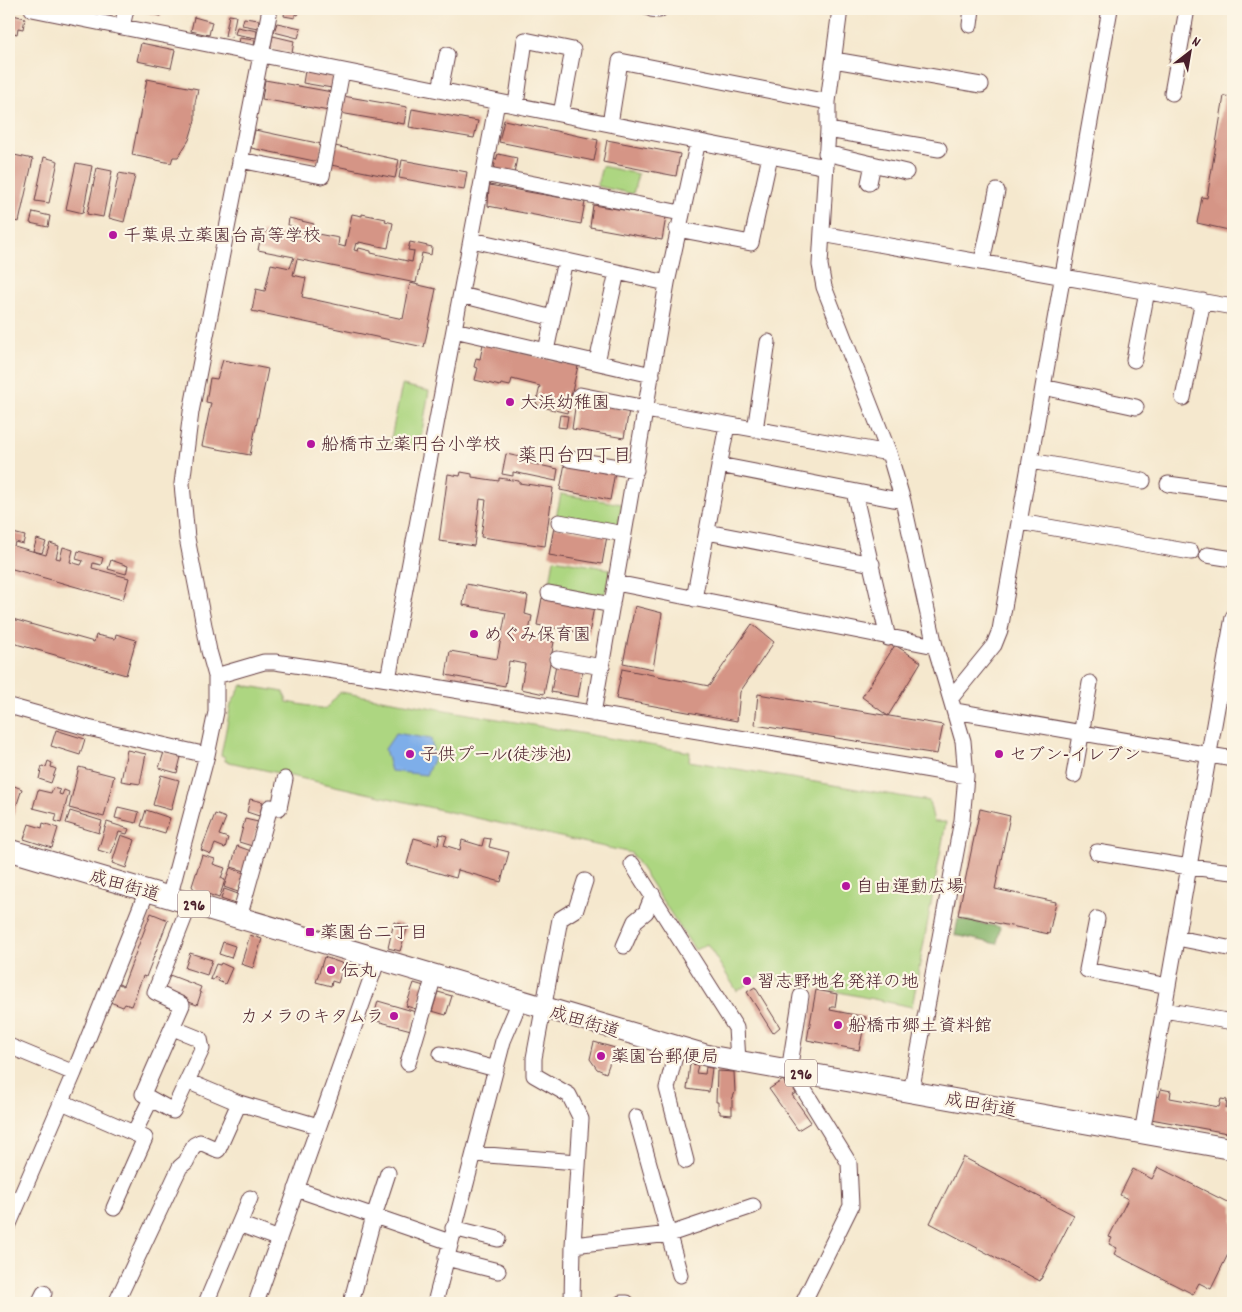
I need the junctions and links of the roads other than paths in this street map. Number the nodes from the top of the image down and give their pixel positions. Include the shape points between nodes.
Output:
1 (32, 9) edge
2 (126, 9) edge
3 (270, 9) edge
4 (650, 9) edge
5 (660, 9) edge
6 (840, 9) edge
7 (972, 9) edge
8 (1110, 9) edge
9 (1187, 9) edge
10 (970, 25) dead end
11 (122, 27) junction
12 (260, 55) junction
13 (447, 55) dead end
14 (834, 60) junction
15 (342, 71) junction
16 (981, 85) dead end
17 (440, 90) junction
18 (1172, 93) dead end
19 (497, 102) junction
20 (828, 102) junction
21 (516, 105) junction
22 (561, 114) junction
23 (610, 124) junction
24 (828, 130) junction
25 (698, 141) junction
26 (939, 149) dead end
27 (770, 156) junction
28 (240, 160) junction
29 (826, 160) junction
30 (873, 164) junction
31 (906, 172) dead end
32 (484, 174) junction
33 (869, 183) dead end
34 (997, 191) dead end
35 (681, 212) junction
36 (677, 229) junction
37 (822, 234) junction
38 (472, 240) junction
39 (565, 260) junction
40 (982, 262) junction
41 (617, 272) junction
42 (1063, 276) junction
43 (667, 283) junction
44 (1147, 291) junction
45 (462, 295) junction
46 (1203, 301) junction
47 (1233, 307) edge
48 (553, 318) junction
49 (454, 330) junction
50 (768, 342) dead end
51 (546, 351) junction
52 (1134, 360) dead end
53 (597, 362) junction
54 (652, 375) junction
55 (1043, 387) junction
56 (580, 395) dead end
57 (1183, 398) dead end
58 (1136, 407) dead end
59 (646, 409) junction
60 (727, 425) junction
61 (756, 430) junction
62 (889, 453) junction
63 (570, 459) dead end
64 (1031, 461) junction
65 (719, 465) junction
66 (636, 470) junction
67 (1143, 481) dead end
68 (1168, 484) dead end
69 (854, 492) junction
70 (1233, 493) edge
71 (903, 501) junction
72 (559, 522) dead end
73 (1020, 522) junction
74 (707, 532) junction
75 (624, 534) junction
76 (1191, 552) dead end
77 (1206, 555) dead end
78 (1233, 559) edge
79 (872, 564) junction
80 (616, 583) junction
81 (549, 593) dead end
82 (694, 599) junction
83 (612, 605) junction
84 (1233, 616) edge
85 (888, 638) junction
86 (936, 646) junction
87 (557, 659) dead end
88 (602, 667) junction
89 (216, 676) junction
90 (388, 679) junction
91 (1090, 683) dead end
92 (953, 704) junction
93 (9, 706) edge
94 (593, 714) junction
95 (1081, 733) junction
96 (207, 755) junction
97 (1209, 755) junction
98 (1233, 759) edge
99 (1074, 774) dead end
100 (966, 776) junction
101 (285, 779) dead end
102 (9, 850) edge
103 (1097, 852) dead end
104 (632, 864) dead end
105 (1189, 867) junction
106 (1233, 872) edge
107 (585, 881) dead end
108 (146, 891) junction
109 (652, 895) junction
110 (170, 898) junction
111 (190, 903) junction
112 (240, 918) junction
113 (1097, 919) dead end
114 (1177, 938) junction
115 (624, 946) dead end
116 (1233, 949) edge
117 (378, 960) junction
118 (434, 976) junction
119 (1168, 986) junction
120 (801, 996) dead end
121 (520, 1002) junction
122 (543, 1008) junction
123 (1164, 1010) junction
124 (1233, 1022) edge
125 (173, 1028) junction
126 (9, 1046) edge
127 (676, 1048) junction
128 (441, 1054) dead end
129 (738, 1061) junction
130 (408, 1063) dead end
131 (496, 1069) junction
132 (791, 1071) junction
133 (74, 1073) junction
134 (187, 1082) junction
135 (911, 1092) junction
136 (151, 1099) junction
137 (62, 1102) junction
138 (239, 1103) junction
139 (636, 1117) dead end
140 (318, 1126) junction
141 (134, 1133) junction
142 (1142, 1133) junction
143 (1233, 1149) edge
144 (475, 1154) junction
145 (686, 1161) dead end
146 (577, 1162) junction
147 (388, 1173) dead end
148 (296, 1189) junction
149 (250, 1198) dead end
150 (753, 1206) dead end
151 (114, 1208) dead end
152 (374, 1216) junction
153 (10, 1219) edge
154 (239, 1224) junction
155 (670, 1234) junction
156 (452, 1235) junction
157 (279, 1238) junction
158 (498, 1240) dead end
159 (573, 1245) junction
160 (446, 1258) junction
161 (498, 1271) dead end
162 (680, 1275) dead end
163 (116, 1303) edge
164 (206, 1303) edge
165 (256, 1303) edge
166 (351, 1303) edge
167 (435, 1303) edge
168 (572, 1303) edge
169 (621, 1303) edge
170 (627, 1303) edge
171 (803, 1303) edge

1 - 11 street
2 - 11 street
3 - 12 street
4 - 5 street
6 - 14 street
7 - 10 street
8 - 42 street
9 - 18 street
11 - 12 street
12 - 15 street
12 - 28 street
13 - 17 street
14 - 16 street
14 - 20 street
15 - 17 street
15 - 28 street via 322,176
17 - 19 street
19 - 21 street
19 - 32 street
20 - 23 street via 620,61
20 - 24 street
21 - 22 street
21 - 22 street via 524,40 573,50
22 - 23 street
23 - 25 street
24 - 26 street
24 - 29 street
25 - 27 street
25 - 35 street
27 - 29 street
27 - 36 street via 751,244
28 - 89 street via 191,412 182,476 187,538
29 - 30 street
29 - 37 street
30 - 31 street
30 - 33 street
32 - 35 street
32 - 38 street
34 - 40 street
35 - 36 street
36 - 43 street
37 - 40 street
37 - 62 street via 820,265 824,287
38 - 39 street
38 - 45 street
39 - 41 street
39 - 48 street
40 - 42 street
41 - 43 street
41 - 53 street
42 - 44 street
42 - 55 street
43 - 54 street
44 - 46 street
44 - 52 street
45 - 48 street
45 - 49 street
46 - 47 street
46 - 57 street
48 - 51 street
49 - 51 street
49 - 90 street
50 - 61 street
51 - 53 street
53 - 54 street
54 - 59 street
55 - 58 street
55 - 64 street
56 - 59 street
59 - 60 street
59 - 66 street
60 - 61 street
60 - 65 street
61 - 62 street
62 - 71 street
63 - 66 street
64 - 67 street
64 - 73 street
65 - 69 street
65 - 74 street
66 - 75 street
68 - 70 street
69 - 71 street
69 - 79 street
71 - 86 street
72 - 75 street
73 - 76 street
73 - 92 street via 997,640
74 - 79 street
74 - 82 street
75 - 80 street
77 - 78 street
79 - 85 street
80 - 82 street
80 - 83 street
81 - 83 street
82 - 85 street
83 - 88 street
84 - 97 street
85 - 86 street
86 - 92 street
87 - 88 street
88 - 94 street
89 - 90 street via 264,662 275,662
89 - 96 street via 216,712
90 - 94 street
91 - 95 street
92 - 95 street
92 - 100 street via 963,741
93 - 96 street
94 - 100 street
95 - 97 street
95 - 99 street
96 - 110 street
97 - 98 street
97 - 105 street
100 - 135 street via 962,820
101 - 112 street via 279,808 270,807
102 - 108 highway, 成田街道 / 296
103 - 105 street
104 - 109 street
105 - 106 street
105 - 114 street
107 - 122 street via 576,909 560,919
108 - 110 highway, 成田街道 / 296
108 - 133 street
109 - 115 street via 646,912 634,921
109 - 129 street via 736,1028
110 - 111 highway, 成田街道 / 296
111 - 112 highway, 成田街道 / 296
111 - 125 street via 155,992 182,1005
112 - 117 highway, 成田街道 / 296
113 - 119 street via 1088,970
114 - 116 street
114 - 119 street
117 - 118 highway, 成田街道 / 296
117 - 140 street
118 - 121 highway, 成田街道 / 296
118 - 130 street
119 - 123 street
120 - 132 street
121 - 122 highway, 成田街道 / 296
121 - 131 street via 502,1041
122 - 127 highway, 成田街道 / 296
122 - 146 street via 534,1075 569,1095 581,1119
123 - 124 street
123 - 142 street
125 - 134 street via 200,1040 202,1049
125 - 136 street via 143,1094
126 - 133 street
127 - 129 highway, 成田街道 / 296
127 - 145 street via 667,1088
128 - 131 street
129 - 132 highway, 成田街道 / 296
131 - 144 street
132 - 135 highway, 成田街道 / 296
132 - 171 street via 849,1163 851,1206
133 - 137 street
134 - 136 street via 173,1111
134 - 138 street
135 - 142 highway, 成田街道 / 296
136 - 141 street
137 - 141 street
137 - 153 street
138 - 140 street
138 - 163 street via 218,1150 200,1142 194,1144
139 - 155 street
140 - 148 street
141 - 151 street via 145,1138
142 - 143 highway, 成田街道 / 296
144 - 146 street
144 - 156 street
146 - 159 street
147 - 152 street
148 - 152 street
148 - 157 street
149 - 154 street
150 - 155 street
152 - 156 street
152 - 166 street
154 - 157 street
154 - 164 street
155 - 159 street
155 - 162 street
156 - 158 street
156 - 160 street
157 - 165 street
159 - 168 street
160 - 161 street
160 - 167 street
169 - 170 street

